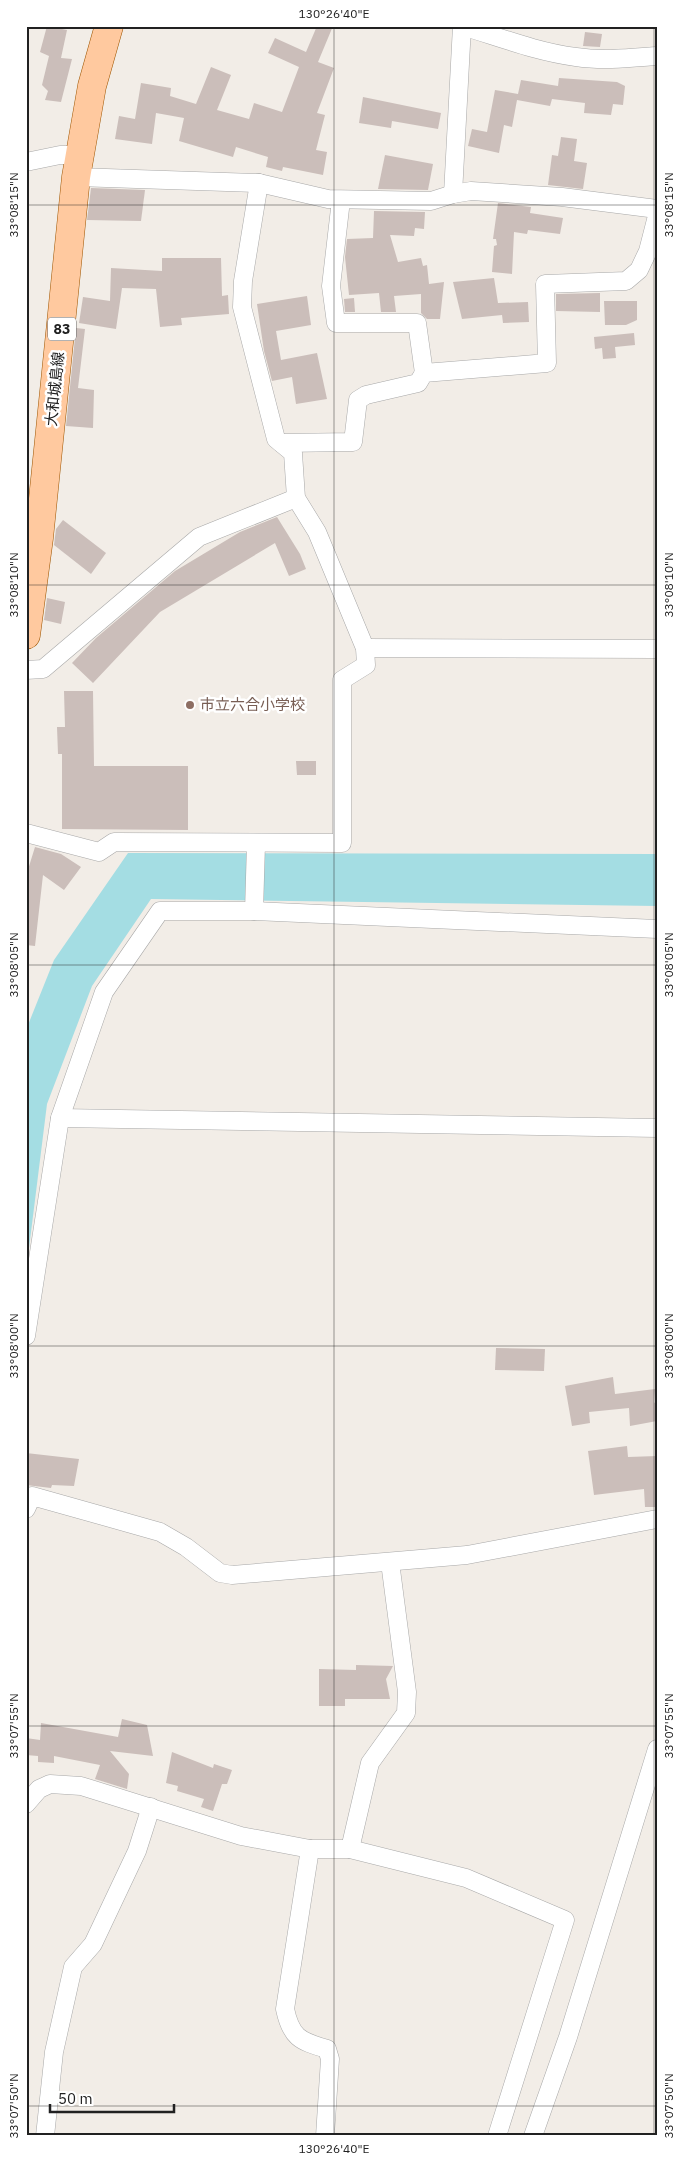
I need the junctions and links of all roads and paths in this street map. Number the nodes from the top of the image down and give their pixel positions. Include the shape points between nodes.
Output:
1 (109, 26) edge
2 (462, 26) edge
3 (657, 56) edge
4 (26, 162) edge
5 (78, 166) junction
6 (259, 182) junction
7 (453, 194) junction
8 (341, 200) junction
9 (657, 209) edge
10 (657, 216) edge
11 (424, 373) junction
12 (282, 443) junction
13 (296, 498) junction
14 (26, 635) edge
15 (365, 648) junction
16 (657, 649) edge
17 (26, 670) edge
18 (26, 833) edge
19 (256, 844) junction
20 (255, 904) junction
21 (657, 929) edge
22 (60, 1118) junction
23 (657, 1128) edge
24 (26, 1336) edge
25 (26, 1509) edge
26 (657, 1519) edge
27 (390, 1562) junction
28 (657, 1749) edge
29 (26, 1804) edge
30 (151, 1807) junction
31 (310, 1848) junction
32 (350, 1849) junction
33 (46, 2136) edge
34 (325, 2136) edge
35 (497, 2136) edge
36 (533, 2136) edge

1 - 5 main road, 大和城島線 / 83 via 92,86
2 - 3 street via 576,57
2 - 7 street
4 - 5 street via 60,155
5 - 6 street
5 - 14 main road, 大和城島線 / 83
6 - 8 street via 328,200
6 - 12 street via 242,281 242,307 276,439
7 - 8 street via 431,201
7 - 9 street via 470,191 562,197
8 - 11 street via 331,286 336,324 417,323
10 - 11 street via 648,251 639,270 626,281 545,284 547,364
11 - 12 street via 418,383 366,395 358,400 353,442
12 - 13 street via 293,453
13 - 15 street via 317,532
13 - 17 street via 199,537 43,669
15 - 16 street
15 - 19 street via 366,665 342,680 342,843
18 - 19 street via 99,852 114,842
19 - 20 street
20 - 21 street
20 - 22 street via 160,911 104,992
22 - 23 street
22 - 24 street
25 - 27 street via 32,1496 160,1532 220,1573 232,1575
26 - 27 street via 467,1555
27 - 32 street via 407,1692 406,1713 370,1762
28 - 36 street via 568,2037
29 - 30 street via 39,1789 50,1784 81,1786
30 - 31 street via 241,1836
30 - 33 street via 137,1851 93,1944 73,1967 54,2052
31 - 32 street
31 - 34 street via 285,2009 289,2026 297,2038 327,2049 330,2059
32 - 35 street via 466,1878 565,1920

